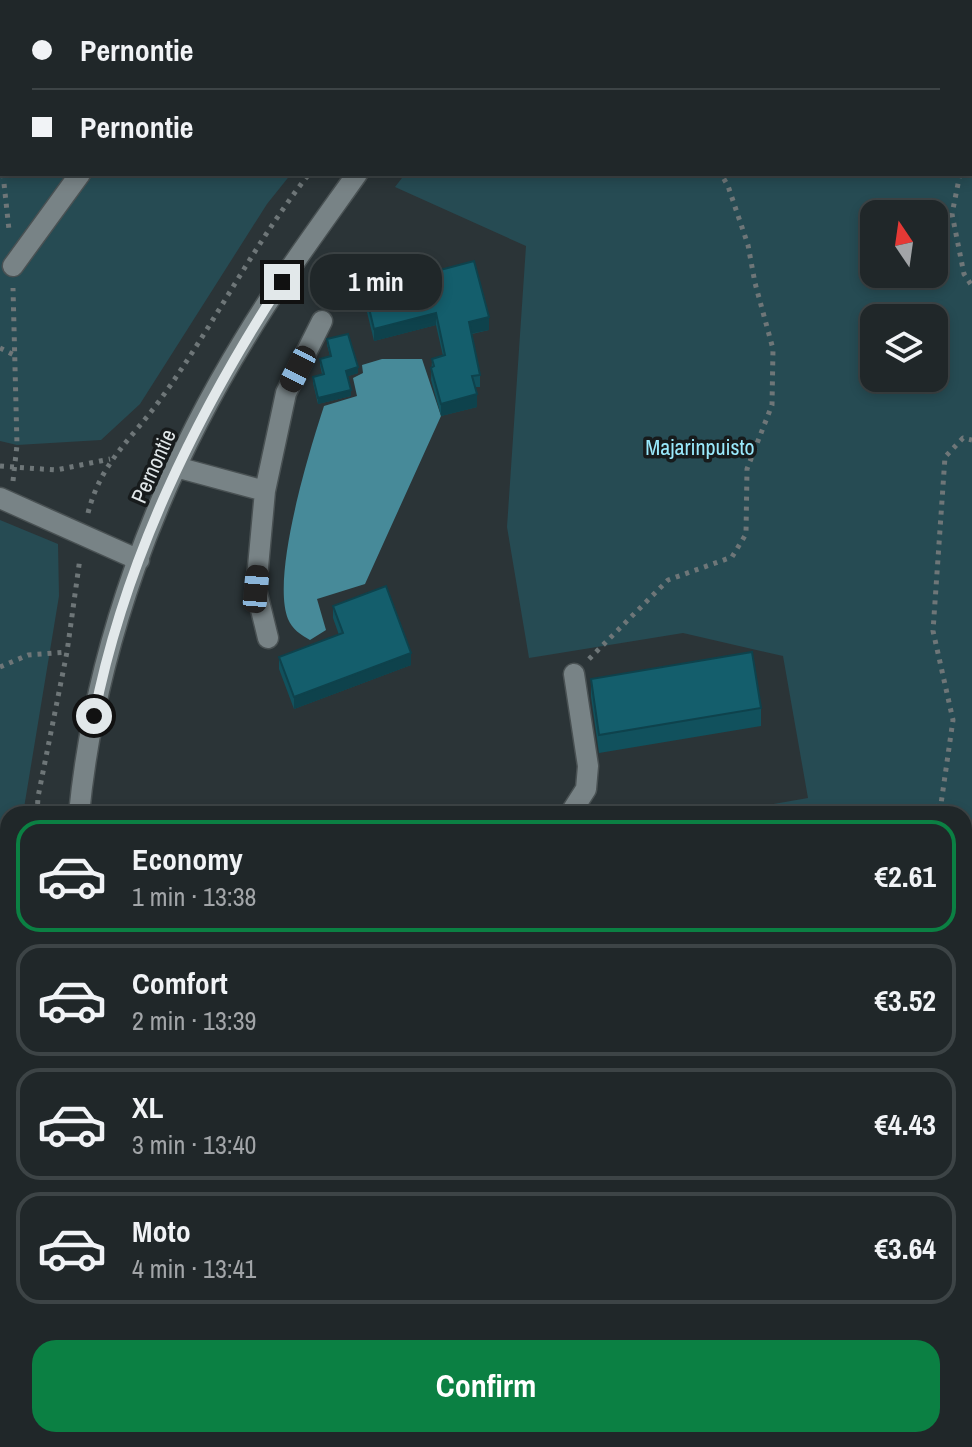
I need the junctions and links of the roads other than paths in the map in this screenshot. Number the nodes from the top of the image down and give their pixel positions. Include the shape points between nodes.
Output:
1 (79, 176) edge
2 (355, 176) edge
3 (13, 266) road end
4 (322, 321) dead end
5 (176, 467) junction
6 (265, 491) junction
7 (5, 500) edge
8 (139, 560) junction
9 (268, 638) dead end
10 (574, 674) road end
11 (80, 806) edge
12 (575, 806) edge

1 - 3 street
2 - 5 street, Pernontie via 243,341
4 - 6 street via 286,393
5 - 6 street
5 - 8 street, Pernontie
6 - 9 street via 256,589
7 - 8 street
8 - 11 street, Pernontie via 99,691
10 - 12 street via 588,766 586,789

